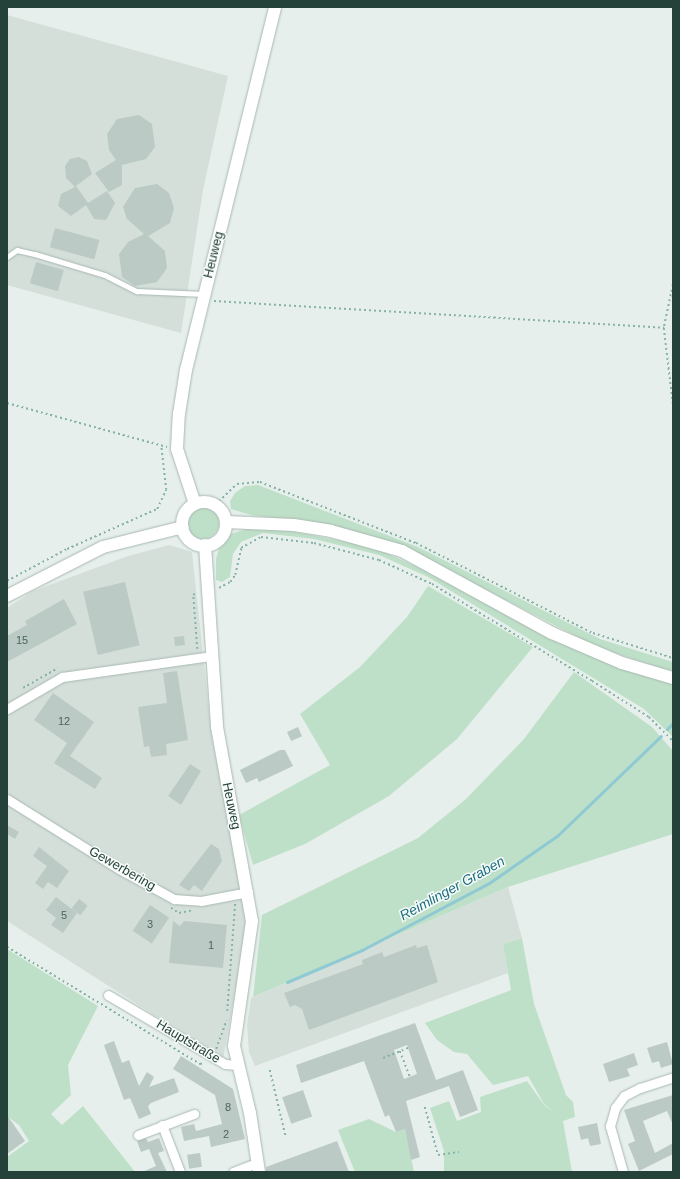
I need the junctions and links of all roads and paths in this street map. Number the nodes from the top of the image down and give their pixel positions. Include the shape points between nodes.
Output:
1 (275, 7) edge
2 (7, 257) edge
3 (673, 286) edge
4 (203, 297) junction
5 (664, 328) junction
6 (7, 403) edge
7 (673, 404) edge
8 (161, 446) junction
9 (177, 449) junction
10 (195, 504) junction
11 (226, 522) junction
12 (183, 527) junction
13 (205, 546) junction
14 (7, 581) edge
15 (207, 591) junction
16 (7, 596) edge
17 (189, 652) dead end
18 (211, 656) junction
19 (66, 667) dead end
20 (673, 678) edge
21 (18, 691) dead end
22 (7, 709) edge
23 (673, 741) edge
24 (7, 799) edge
25 (248, 892) junction
26 (228, 904) dead end
27 (166, 906) dead end
28 (200, 909) dead end
29 (7, 947) edge
30 (108, 995) dead end
31 (408, 1048) dead end
32 (400, 1051) junction
33 (383, 1058) dead end
34 (212, 1060) junction
35 (237, 1065) junction
36 (270, 1070) dead end
37 (410, 1077) dead end
38 (673, 1077) edge
39 (424, 1107) dead end
40 (194, 1114) dead end
41 (162, 1125) junction
42 (138, 1135) dead end
43 (286, 1137) dead end
44 (458, 1152) dead end
45 (258, 1167) edge
46 (180, 1172) edge
47 (233, 1172) edge
48 (623, 1172) edge

1 - 4 street, Heuweg
2 - 4 lane via 17,250 105,275 137,291
3 - 5 path
4 - 5 path
4 - 9 street, Heuweg via 186,370
5 - 7 path
6 - 8 path
8 - 9 path
8 - 14 path via 166,490 157,509 67,549
9 - 10 street, Heuweg
10 - 11 street via 215,505
10 - 12 street via 185,513
11 - 13 street via 218,541
11 - 20 street via 316,529 402,552 583,647
12 - 13 street via 188,538
12 - 16 street via 102,547
13 - 15 street, Heuweg
15 - 17 path via 193,595 197,651
15 - 18 street, Heuweg
15 - 23 path via 230,582 241,548 261,537 314,543 379,560 432,584 592,680 649,717
18 - 22 street via 62,677
18 - 25 street, Heuweg via 222,766
19 - 21 path via 47,672
24 - 25 street, Gewerbering via 119,869 174,899 201,901
25 - 35 street, Heuweg via 252,931 234,1037
26 - 34 path via 235,903 227,1018
27 - 28 path via 179,912
29 - 34 path via 200,1064
30 - 34 street, Hauptstraße
31 - 32 path
32 - 33 path
32 - 37 path
34 - 35 street, Hauptstraße
35 - 45 street, Hauptstraße via 250,1113
36 - 43 path
38 - 48 street via 624,1096 615,1108 610,1126
39 - 44 path via 438,1155
40 - 41 street
41 - 42 street
41 - 46 street
45 - 47 street

